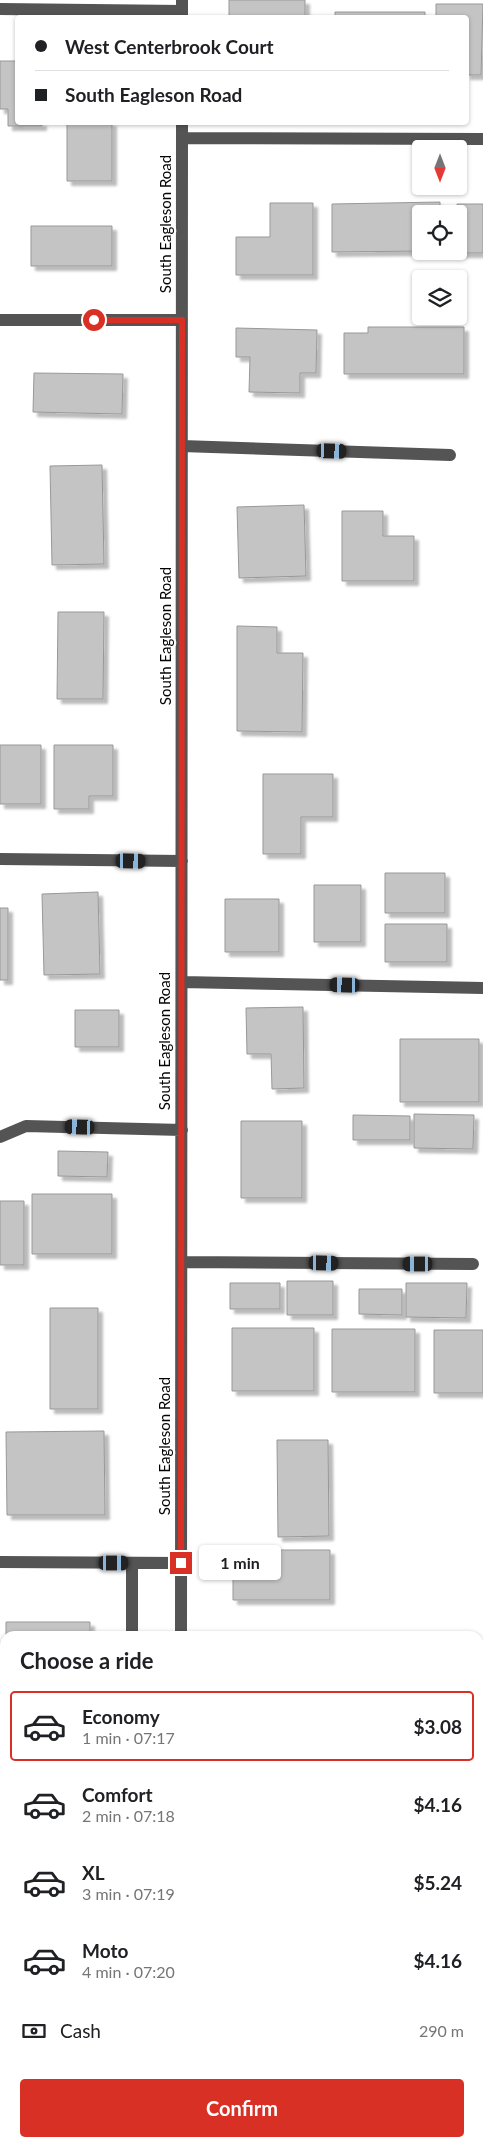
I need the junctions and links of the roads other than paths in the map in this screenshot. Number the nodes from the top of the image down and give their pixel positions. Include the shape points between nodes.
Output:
1 (0, 9) edge
2 (182, 10) edge
3 (182, 125) edge
4 (182, 138) junction
5 (483, 139) edge
6 (0, 320) edge
7 (182, 320) junction
8 (182, 446) junction
9 (450, 455) dead end
10 (0, 859) edge
11 (182, 862) junction
12 (182, 982) junction
13 (483, 988) edge
14 (182, 1130) junction
15 (0, 1136) edge
16 (182, 1262) junction
17 (473, 1264) dead end
18 (0, 1562) edge
19 (132, 1563) junction
20 (181, 1563) junction
21 (132, 1631) edge
22 (181, 1631) edge

1 - 2 street
3 - 4 street, South Eagleson Road
4 - 5 street
4 - 7 street, South Eagleson Road
6 - 7 street
7 - 8 street, South Eagleson Road
8 - 9 street
8 - 11 street, South Eagleson Road
10 - 11 street
11 - 12 street, South Eagleson Road
12 - 13 street
12 - 14 street, South Eagleson Road
14 - 15 street via 26,1126
14 - 16 street, South Eagleson Road
16 - 17 street
16 - 20 street, South Eagleson Road
18 - 19 street
19 - 20 street
19 - 21 street
20 - 22 street, South Eagleson Road

